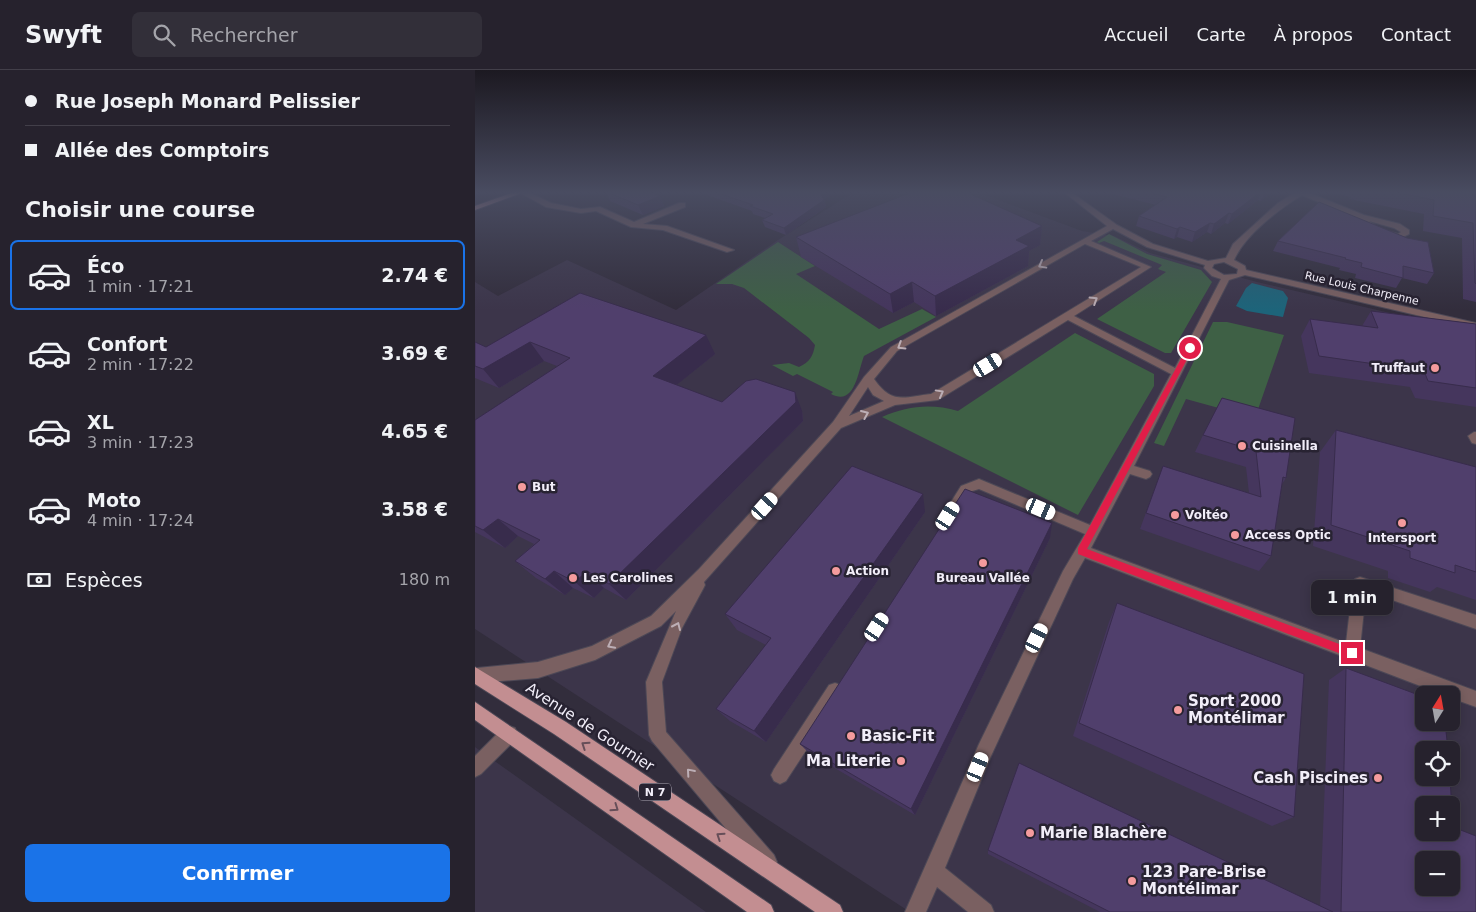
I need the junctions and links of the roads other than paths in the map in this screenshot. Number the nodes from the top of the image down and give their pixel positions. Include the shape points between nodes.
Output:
1 (674, 231) edge
2 (1103, 231) edge
3 (1122, 231) edge
4 (1252, 231) edge
5 (1380, 231) edge
6 (1405, 231) edge
7 (1084, 241) junction
8 (730, 250) dead end
9 (1229, 261) junction
10 (1209, 264) junction
11 (1243, 272) junction
12 (1225, 277) junction
13 (1068, 316) junction
14 (1476, 326) edge
15 (1177, 372) junction
16 (868, 379) junction
17 (893, 402) junction
18 (837, 425) junction
19 (1126, 468) junction
20 (1146, 474) dead end
21 (950, 514) edge
22 (1093, 532) junction
23 (1081, 551) junction
24 (704, 573) junction
25 (1476, 622) edge
26 (1352, 653) junction
27 (476, 676) edge
28 (844, 677) edge
29 (1476, 699) edge
30 (475, 710) edge
31 (509, 734) junction
32 (475, 768) edge
33 (780, 775) dead end
34 (934, 872) junction
35 (779, 875) junction
36 (764, 912) edge
37 (833, 912) edge
38 (915, 912) edge
39 (984, 912) edge

1 - 8 street
2 - 7 street
3 - 10 street via 1169,253
4 - 9 street via 1236,246
5 - 6 street via 1399,237
13 -> 7 street via 1147,267
7 -> 16 street via 894,349
9 - 10 street via 1218,260
9 - 11 street via 1239,265
10 - 12 street via 1211,271
11 - 12 street via 1236,277
11 - 14 street, Rue Louis Charpenne
12 - 15 street
13 - 15 street
17 -> 13 street via 934,398
15 - 19 street
16 - 17 street via 877,392
16 - 18 street
18 -> 17 street
18 - 24 street
19 - 20 street
19 - 22 street
21 - 22 street via 965,490 979,484
22 - 23 street
23 - 26 street
23 - 34 street via 989,741
24 -> 27 street via 656,621 595,653 538,670
35 -> 24 street via 658,735 655,682 676,625
25 - 26 street via 1360,583
26 - 29 street
35 -> 27 main road, Avenue de Gournier / N 7 via 560,728
28 - 33 street
30 - 31 main road
31 - 32 street
31 -> 36 main road
34 - 38 street
34 - 39 street
35 - 37 main road, Avenue de Gournier / N 7

